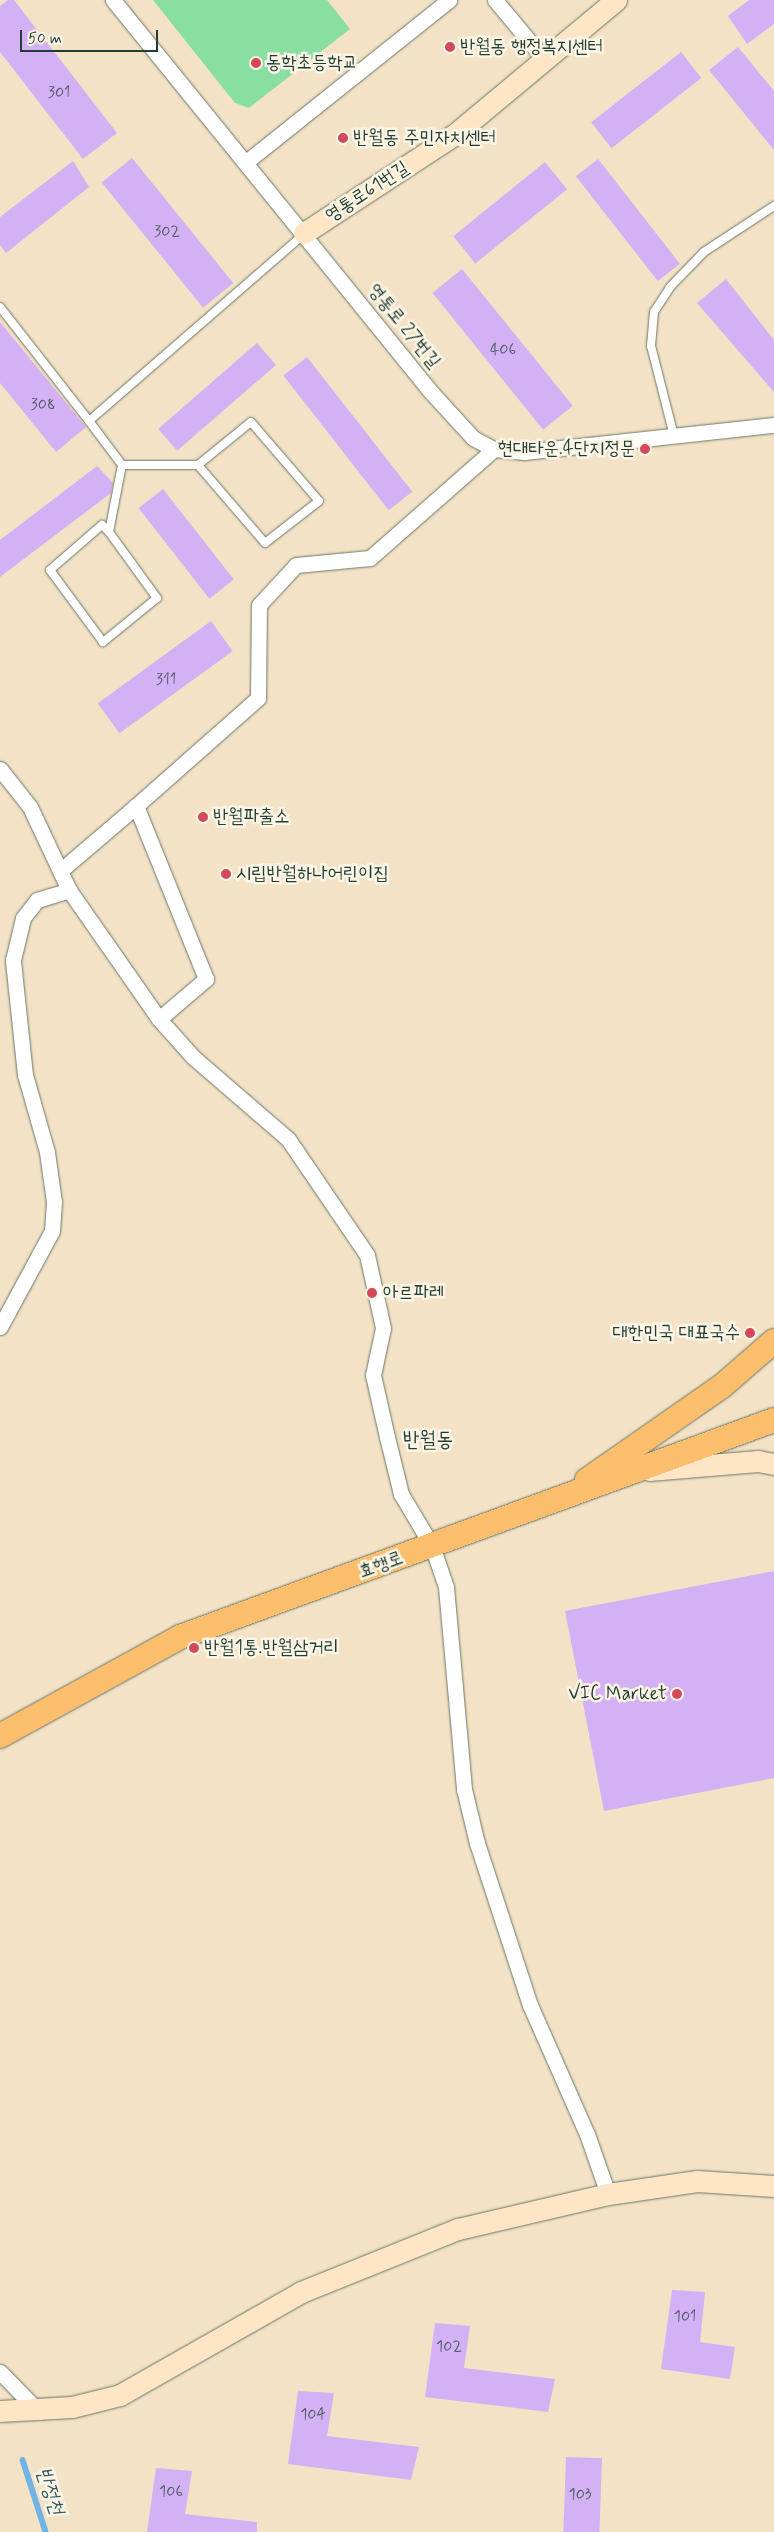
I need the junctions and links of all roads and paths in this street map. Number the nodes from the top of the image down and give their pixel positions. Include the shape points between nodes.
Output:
1 (113, 0) edge
2 (449, 0) edge
3 (495, 0) edge
4 (616, 0) edge
5 (544, 60) junction
6 (246, 162) junction
7 (774, 206) edge
8 (304, 233) junction
9 (0, 307) edge
10 (89, 421) junction
11 (774, 424) edge
12 (674, 436) junction
13 (494, 449) junction
14 (122, 465) junction
15 (198, 465) junction
16 (109, 532) junction
17 (0, 769) edge
18 (136, 806) junction
19 (60, 871) junction
20 (68, 890) junction
21 (159, 1019) junction
22 (0, 1327) edge
23 (774, 1341) edge
24 (774, 1420) edge
25 (774, 1464) edge
26 (634, 1472) junction
27 (558, 1500) junction
28 (432, 1546) junction
29 (0, 1736) edge
30 (774, 2186) edge
31 (608, 2194) junction
32 (0, 2372) edge
33 (0, 2412) edge
34 (38, 2412) junction

1 - 6 street, 영통로 27번길
2 - 6 street
3 - 5 street
4 - 5 street, 영통로61번길
5 - 8 street, 영통로61번길 via 454,135
6 - 8 street, 영통로 27번길
7 - 12 lane via 704,252 670,287 654,312 651,346
8 - 10 lane
8 - 13 street, 영통로 27번길 via 431,392 473,438
9 - 10 lane
10 - 14 lane
11 - 12 street, 영통로 27번길
12 - 13 street, 영통로 27번길 via 524,452
13 - 18 street via 370,558 296,565 259,605 258,698
14 - 15 lane
14 - 16 lane
15 - 15 lane via 251,422 319,501 265,543
16 - 16 lane via 157,598 103,642 50,570 102,525
17 - 19 street via 30,808
18 - 19 street
18 - 21 street via 206,979
19 - 20 street
20 - 21 street
20 - 22 street via 37,900 23,918 13,960 25,1075 46,1152 54,1202 52,1231
21 - 28 street via 193,1057 288,1139 367,1256 383,1328 373,1375 401,1494
23 - 27 main road via 721,1387
24 - 26 main road, 효행로
25 - 26 street via 758,1461
26 - 27 main road, 효행로
27 - 28 main road, 효행로
28 - 29 main road, 효행로 via 180,1637
28 - 31 street via 452,1622 464,1789 477,1844 530,2005 587,2134
30 - 31 street via 697,2181
31 - 34 street via 458,2229 373,2260 301,2292 120,2395
32 - 34 street
33 - 34 street

